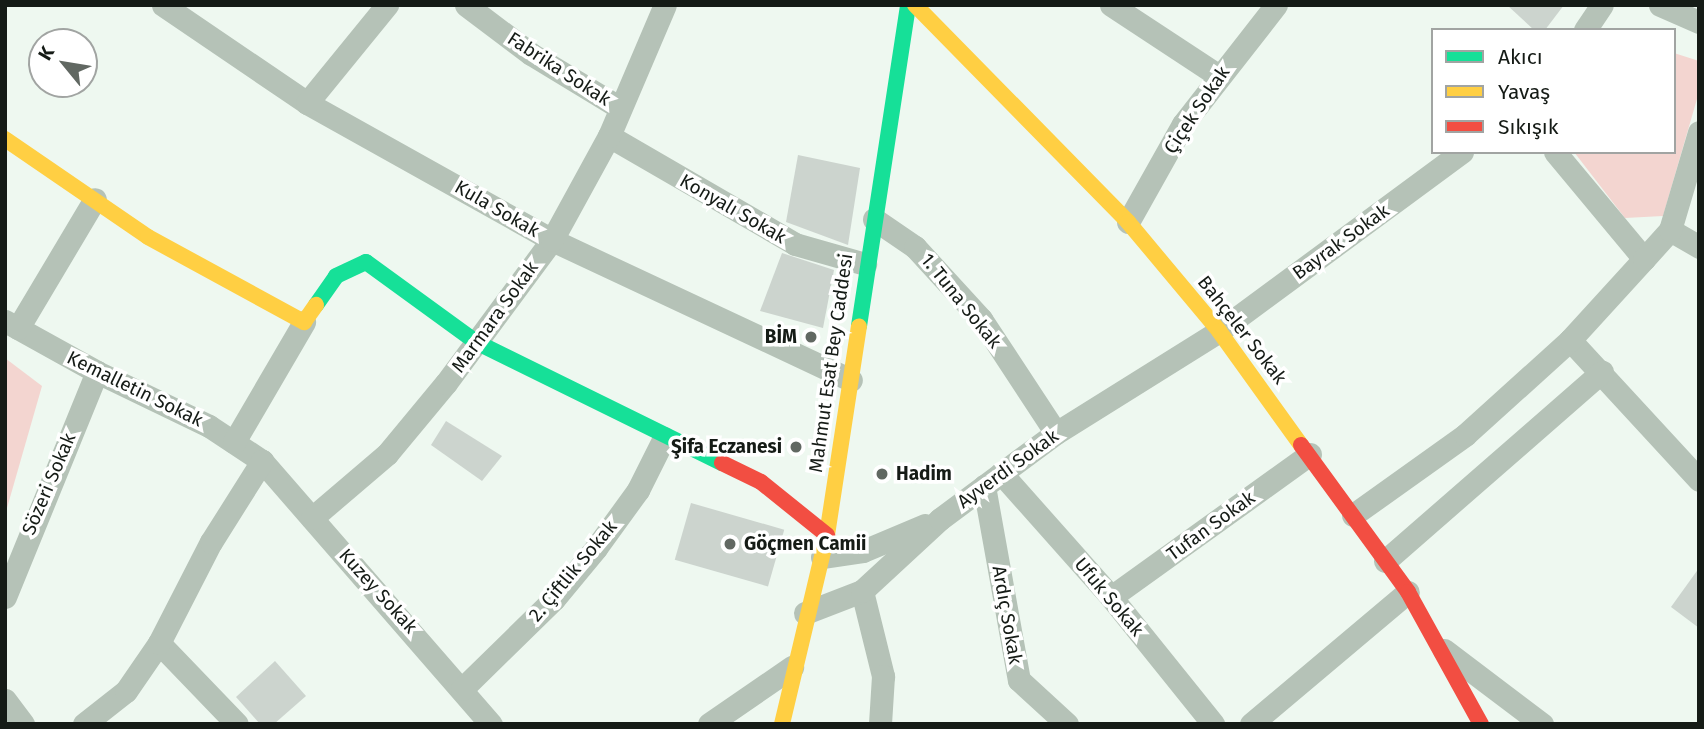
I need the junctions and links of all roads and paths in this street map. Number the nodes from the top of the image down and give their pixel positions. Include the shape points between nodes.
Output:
1 (163, 5) edge
2 (387, 5) edge
3 (466, 5) edge
4 (665, 5) edge
5 (908, 5) edge
6 (915, 5) edge
7 (1111, 5) edge
8 (1276, 5) edge
9 (1602, 5) edge
10 (1660, 5) edge
11 (1699, 22) edge
12 (1586, 28) edge
13 (1219, 76) junction
14 (307, 103) junction
15 (620, 108) junction
16 (1699, 132) edge
17 (610, 136) junction
18 (5, 139) edge
19 (1459, 154) edge
20 (1557, 154) edge
21 (95, 199) junction
22 (874, 219) junction
23 (1128, 222) junction
24 (1670, 230) junction
25 (1699, 233) edge
26 (552, 240) junction
27 (1699, 247) edge
28 (1644, 259) junction
29 (865, 264) junction
30 (304, 322) junction
31 (12, 324) edge
32 (1219, 331) junction
33 (1570, 340) junction
34 (476, 342) junction
35 (97, 372) junction
36 (1602, 372) junction
37 (850, 380) junction
38 (1056, 433) junction
39 (664, 438) junction
40 (234, 442) junction
41 (1310, 454) junction
42 (262, 461) junction
43 (993, 480) junction
44 (1699, 480) edge
45 (1353, 515) junction
46 (312, 518) junction
47 (940, 519) junction
48 (824, 546) junction
49 (1385, 561) junction
50 (862, 591) junction
51 (1408, 592) junction
52 (5, 597) edge
53 (1111, 597) junction
54 (805, 613) junction
55 (159, 643) junction
56 (1437, 645) junction
57 (792, 667) junction
58 (462, 689) junction
59 (5, 700) edge
60 (23, 724) edge
61 (84, 724) edge
62 (237, 724) edge
63 (491, 724) edge
64 (709, 724) edge
65 (782, 724) edge
66 (880, 724) edge
67 (1067, 724) edge
68 (1213, 724) edge
69 (1251, 724) edge
70 (1481, 724) edge
71 (1542, 724) edge

1 - 14 street, Kula Sokak
2 - 14 street
3 - 15 street, Fabrika Sokak via 531,54
4 - 15 street, Marmara Sokak
5 - 22 street, Mahmut Esat Bey Caddesi
6 - 23 street, Bahçeler Sokak
7 - 13 street
8 - 13 street, Çiçek Sokak
9 - 12 street
10 - 11 street
13 - 23 street, Çiçek Sokak via 1183,124
14 - 26 street, Kula Sokak
15 - 17 street, Marmara Sokak
16 - 24 street
17 - 26 street, Marmara Sokak
17 - 29 street, Konyalı Sokak via 795,244
18 - 21 street
19 - 32 street, Bayrak Sokak
20 - 28 street
21 - 30 street via 201,268
21 - 31 street
22 - 29 street, Mahmut Esat Bey Caddesi
22 - 38 street, 1. Tuna Sokak via 915,247 981,319
23 - 32 street, Bahçeler Sokak
24 - 25 street
24 - 27 street
24 - 28 street
26 - 34 street, Marmara Sokak
26 - 37 street, Kula Sokak
28 - 33 street
29 - 37 street, Mahmut Esat Bey Caddesi
30 - 34 street via 336,276 366,262
30 - 40 street
31 - 35 street, Kemalletin Sokak
32 - 38 street, Ayverdi Sokak
32 - 41 street, Bahçeler Sokak
33 - 36 street
33 - 45 street via 1465,435
34 - 39 street
34 - 46 street, Marmara Sokak via 387,454
35 - 40 street, Kemalletin Sokak
35 - 52 street, Sözeri Sokak
36 - 44 street
36 - 49 street
37 - 48 street, Mahmut Esat Bey Caddesi
38 - 43 street, Ayverdi Sokak
39 - 48 street via 761,481
39 - 58 street, 2. Çiftlik Sokak via 638,490 596,548 554,599
40 - 42 street, Kemalletin Sokak
41 - 45 street, Bahçeler Sokak
41 - 53 street, Tufan Sokak
42 - 46 street, Kuzey Sokak
42 - 55 street via 211,542
43 - 47 street, Ayverdi Sokak
43 - 53 street, Ufuk Sokak
43 - 67 street, Ardıç Sokak via 1019,680
45 - 49 street, Bahçeler Sokak
46 - 58 street, Kuzey Sokak
47 - 48 street via 863,551
47 - 50 street, Ayverdi Sokak
48 - 54 street, Mahmut Esat Bey Caddesi
49 - 51 street, Bahçeler Sokak
50 - 54 street, Ayverdi Sokak
50 - 66 street via 883,676
51 - 56 street, Bahçeler Sokak
51 - 69 street
53 - 68 street, Ufuk Sokak
54 - 57 street, Mahmut Esat Bey Caddesi
55 - 61 street via 126,691
55 - 62 street
56 - 70 street, Bahçeler Sokak
56 - 71 street
57 - 64 street
57 - 65 street, Mahmut Esat Bey Caddesi
58 - 63 street, Kuzey Sokak
59 - 60 street

